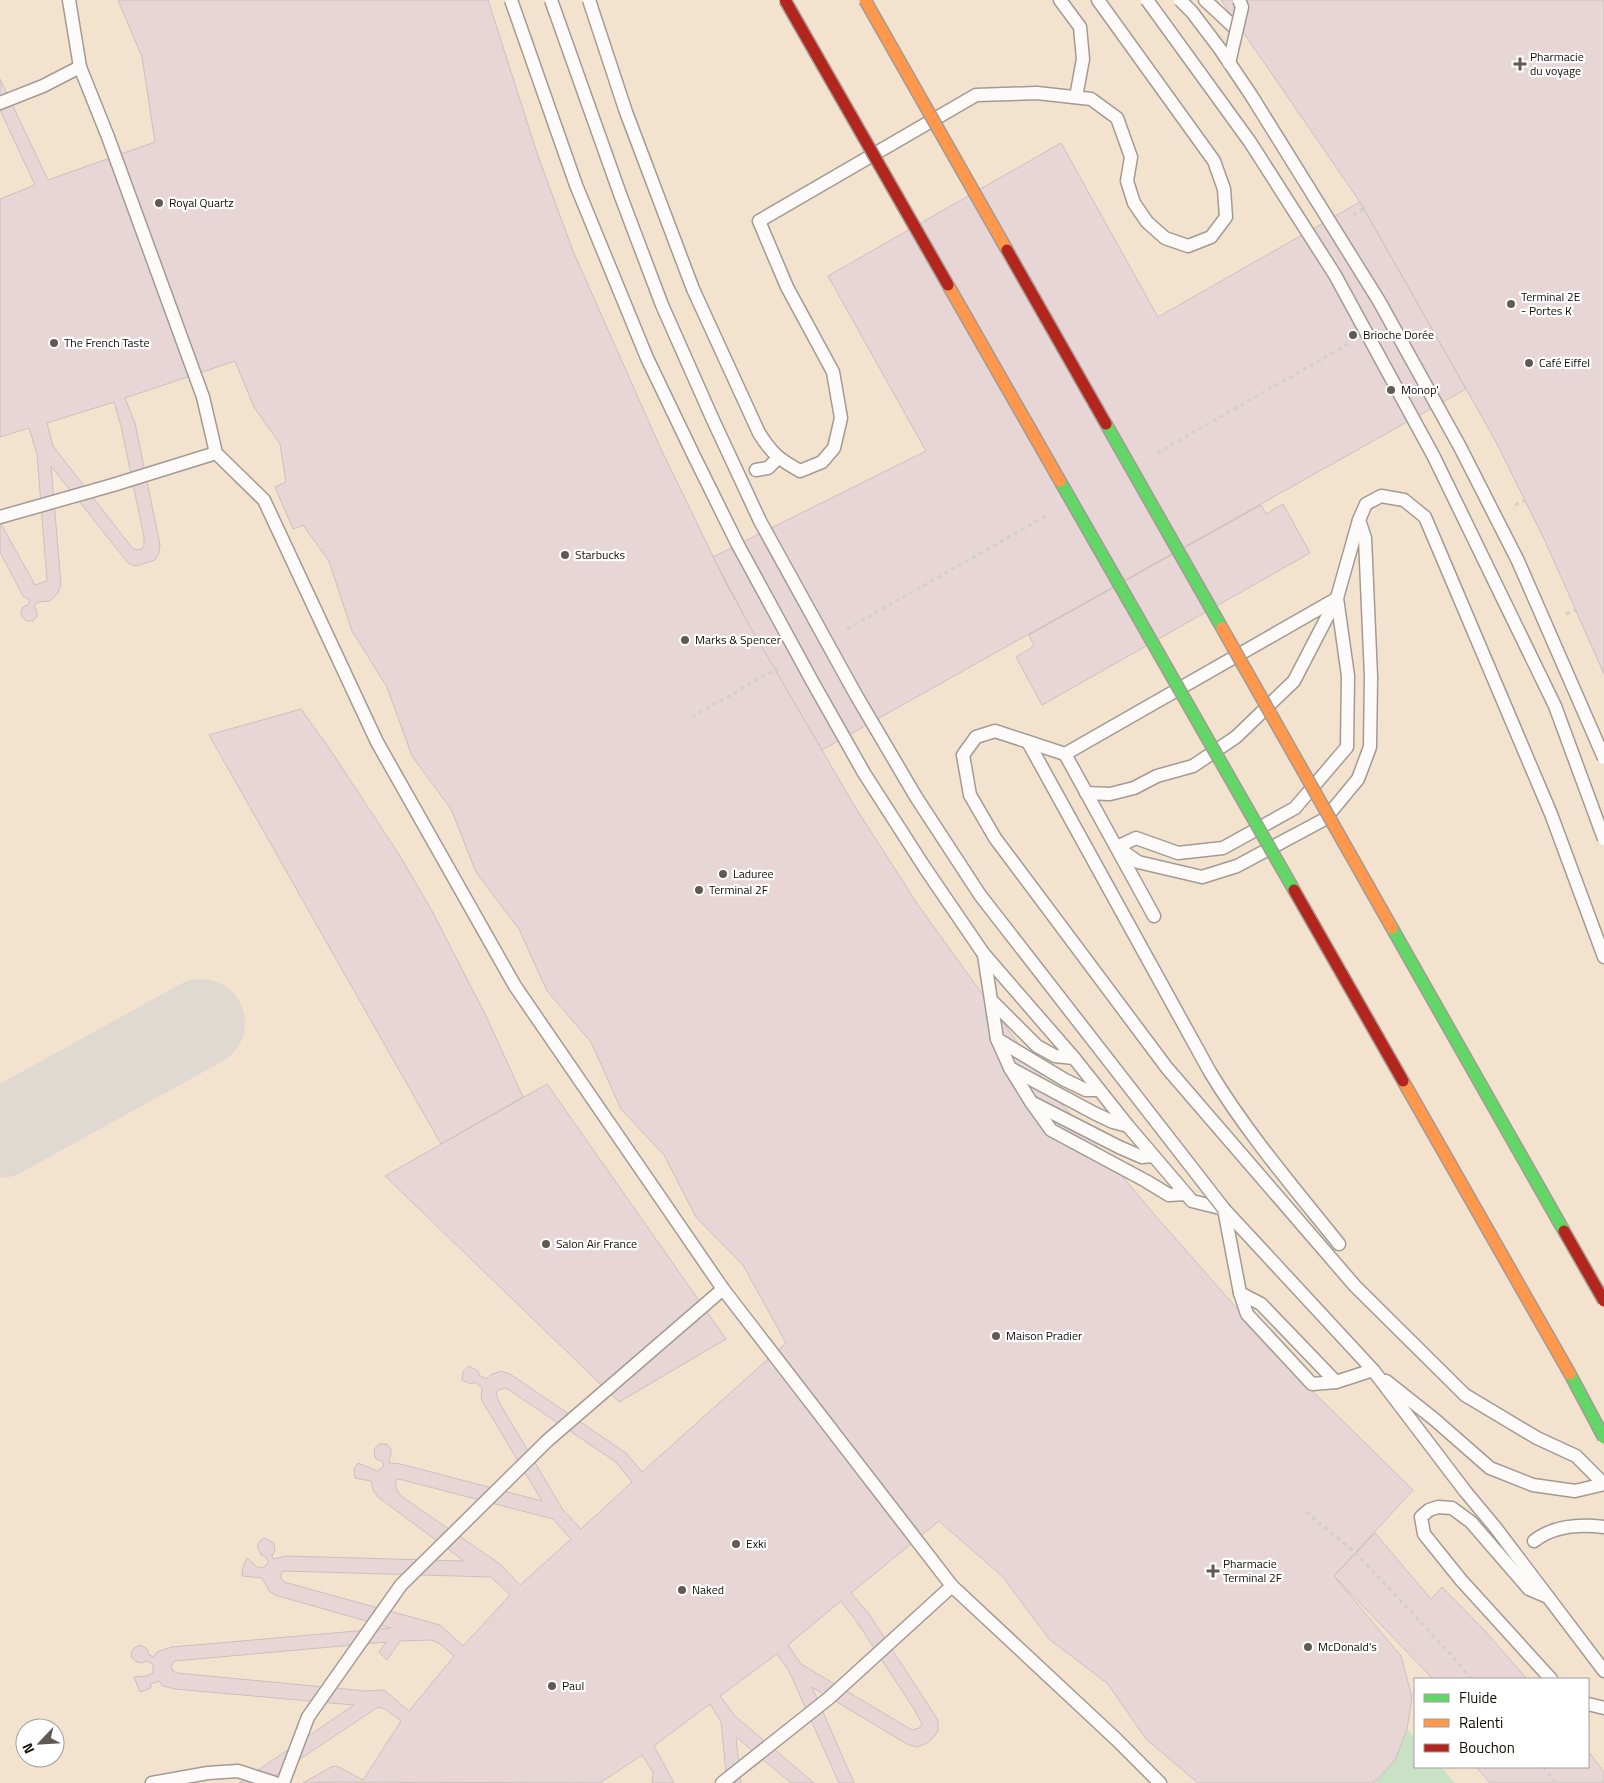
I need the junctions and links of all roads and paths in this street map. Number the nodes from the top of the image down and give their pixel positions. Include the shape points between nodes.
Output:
1 (69, 0) edge
2 (511, 0) edge
3 (551, 0) edge
4 (589, 0) edge
5 (785, 0) edge
6 (865, 0) edge
7 (1060, 0) edge
8 (1098, 0) edge
9 (1147, 0) edge
10 (1180, 0) edge
11 (1205, 0) edge
12 (1239, 0) edge
13 (1236, 29) junction
14 (1229, 62) junction
15 (80, 67) junction
16 (1076, 97) junction
17 (0, 103) edge
18 (216, 454) junction
19 (778, 458) junction
20 (756, 470) dead end
21 (0, 517) edge
22 (1359, 520) junction
23 (1337, 598) junction
24 (775, 670) dead end
25 (692, 717) dead end
26 (1028, 742) junction
27 (1065, 754) junction
28 (1604, 758) edge
29 (1086, 793) junction
30 (1604, 839) edge
31 (1117, 847) junction
32 (1154, 916) dead end
33 (984, 953) junction
34 (1604, 957) edge
35 (992, 1002) junction
36 (997, 1039) junction
37 (1074, 1058) junction
38 (1010, 1068) junction
39 (1100, 1090) junction
40 (1031, 1102) junction
41 (1128, 1126) junction
42 (1153, 1156) junction
43 (1185, 1194) junction
44 (1224, 1209) junction
45 (1339, 1244) dead end
46 (723, 1289) junction
47 (1240, 1293) junction
48 (1604, 1301) edge
49 (1373, 1370) junction
50 (1336, 1382) junction
51 (1604, 1438) edge
52 (1604, 1484) edge
53 (1306, 1512) dead end
54 (1604, 1527) edge
55 (1534, 1541) dead end
56 (952, 1586) junction
57 (1548, 1597) junction
58 (1604, 1671) edge
59 (1471, 1678) edge
60 (1550, 1678) edge
61 (1589, 1704) edge
62 (1604, 1708) edge
63 (1544, 1768) edge
64 (152, 1783) edge
65 (275, 1783) edge
66 (283, 1783) edge
67 (722, 1783) edge
68 (1160, 1783) edge
69 (1556, 1783) edge

1 - 15 lane
2 - 33 lane, bridge via 576,185 647,358 692,454 864,774
3 - 44 lane, bridge via 620,194 681,349 760,520 856,695 916,797 980,895
4 - 19 lane, bridge via 626,112 693,289 759,433
5 - 51 main road, bridge via 1541,1322
6 - 48 main road, bridge
7 - 16 lane via 1080,27 1083,59
8 - 16 lane via 1214,161 1224,189 1226,217 1211,237 1188,246 1165,238 1147,222 1134,203 1127,181 1131,157 1117,118 1092,99
9 - 30 lane, bridge via 1250,142 1340,284 1434,457 1555,706
10 - 14 lane, bridge
11 - 13 lane
12 - 13 lane, bridge via 1242,7
13 - 14 lane, bridge
14 - 28 lane, bridge via 1379,301 1460,448 1518,561
15 - 17 lane
15 - 18 lane via 203,397
16 - 19 lane via 1038,92 976,95 759,221 787,287 832,372 841,418 834,448 822,462 800,471
18 - 21 lane
18 - 46 lane via 264,500 377,742 515,986
19 - 20 lane via 768,468
22 - 23 lane
22 - 31 lane via 1365,538 1371,677 1370,747 1358,779 1325,819 1237,866 1202,876 1138,862
22 - 34 lane via 1366,504 1381,496 1404,500 1425,517 1551,814
23 - 27 lane
23 - 29 lane via 1294,681 1236,737 1193,766 1157,776 1134,788 1110,794
23 - 31 lane via 1348,676 1347,747 1295,808 1223,848 1178,853 1136,838
24 - 25 path
26 - 27 lane
26 - 45 lane via 1230,1105
26 - 52 lane via 995,731 976,737 963,755 970,795 995,838 1167,1068 1355,1286 1465,1395 1537,1438 1576,1456
27 - 29 lane
29 - 31 lane
31 - 32 lane
33 - 35 lane
33 - 37 lane
35 - 36 lane
35 - 37 lane via 1037,1046 1055,1056
36 - 38 lane
36 - 39 lane via 1065,1080 1086,1090
37 - 39 lane
38 - 40 lane
38 - 41 lane via 1094,1113
39 - 41 lane
40 - 42 lane via 1119,1147 1142,1157
40 - 43 lane via 1050,1130 1169,1195
41 - 42 lane
42 - 43 lane
43 - 44 lane via 1192,1201
44 - 47 lane
44 - 49 lane
46 - 56 lane
46 - 66 lane via 547,1441 401,1584 308,1717
47 - 50 lane via 1261,1304
47 - 50 lane via 1247,1314 1312,1384
49 - 50 lane
49 - 52 lane via 1490,1468 1533,1485 1575,1491
49 - 57 lane
53 - 59 path via 1356,1553
54 - 55 lane via 1585,1525 1546,1532
56 - 67 lane via 829,1698
56 - 68 lane
57 - 58 lane
57 - 60 lane via 1529,1589 1471,1522 1452,1508 1438,1507 1421,1517 1424,1534 1430,1542
61 - 62 lane
63 - 69 path
64 - 65 lane via 238,1771

